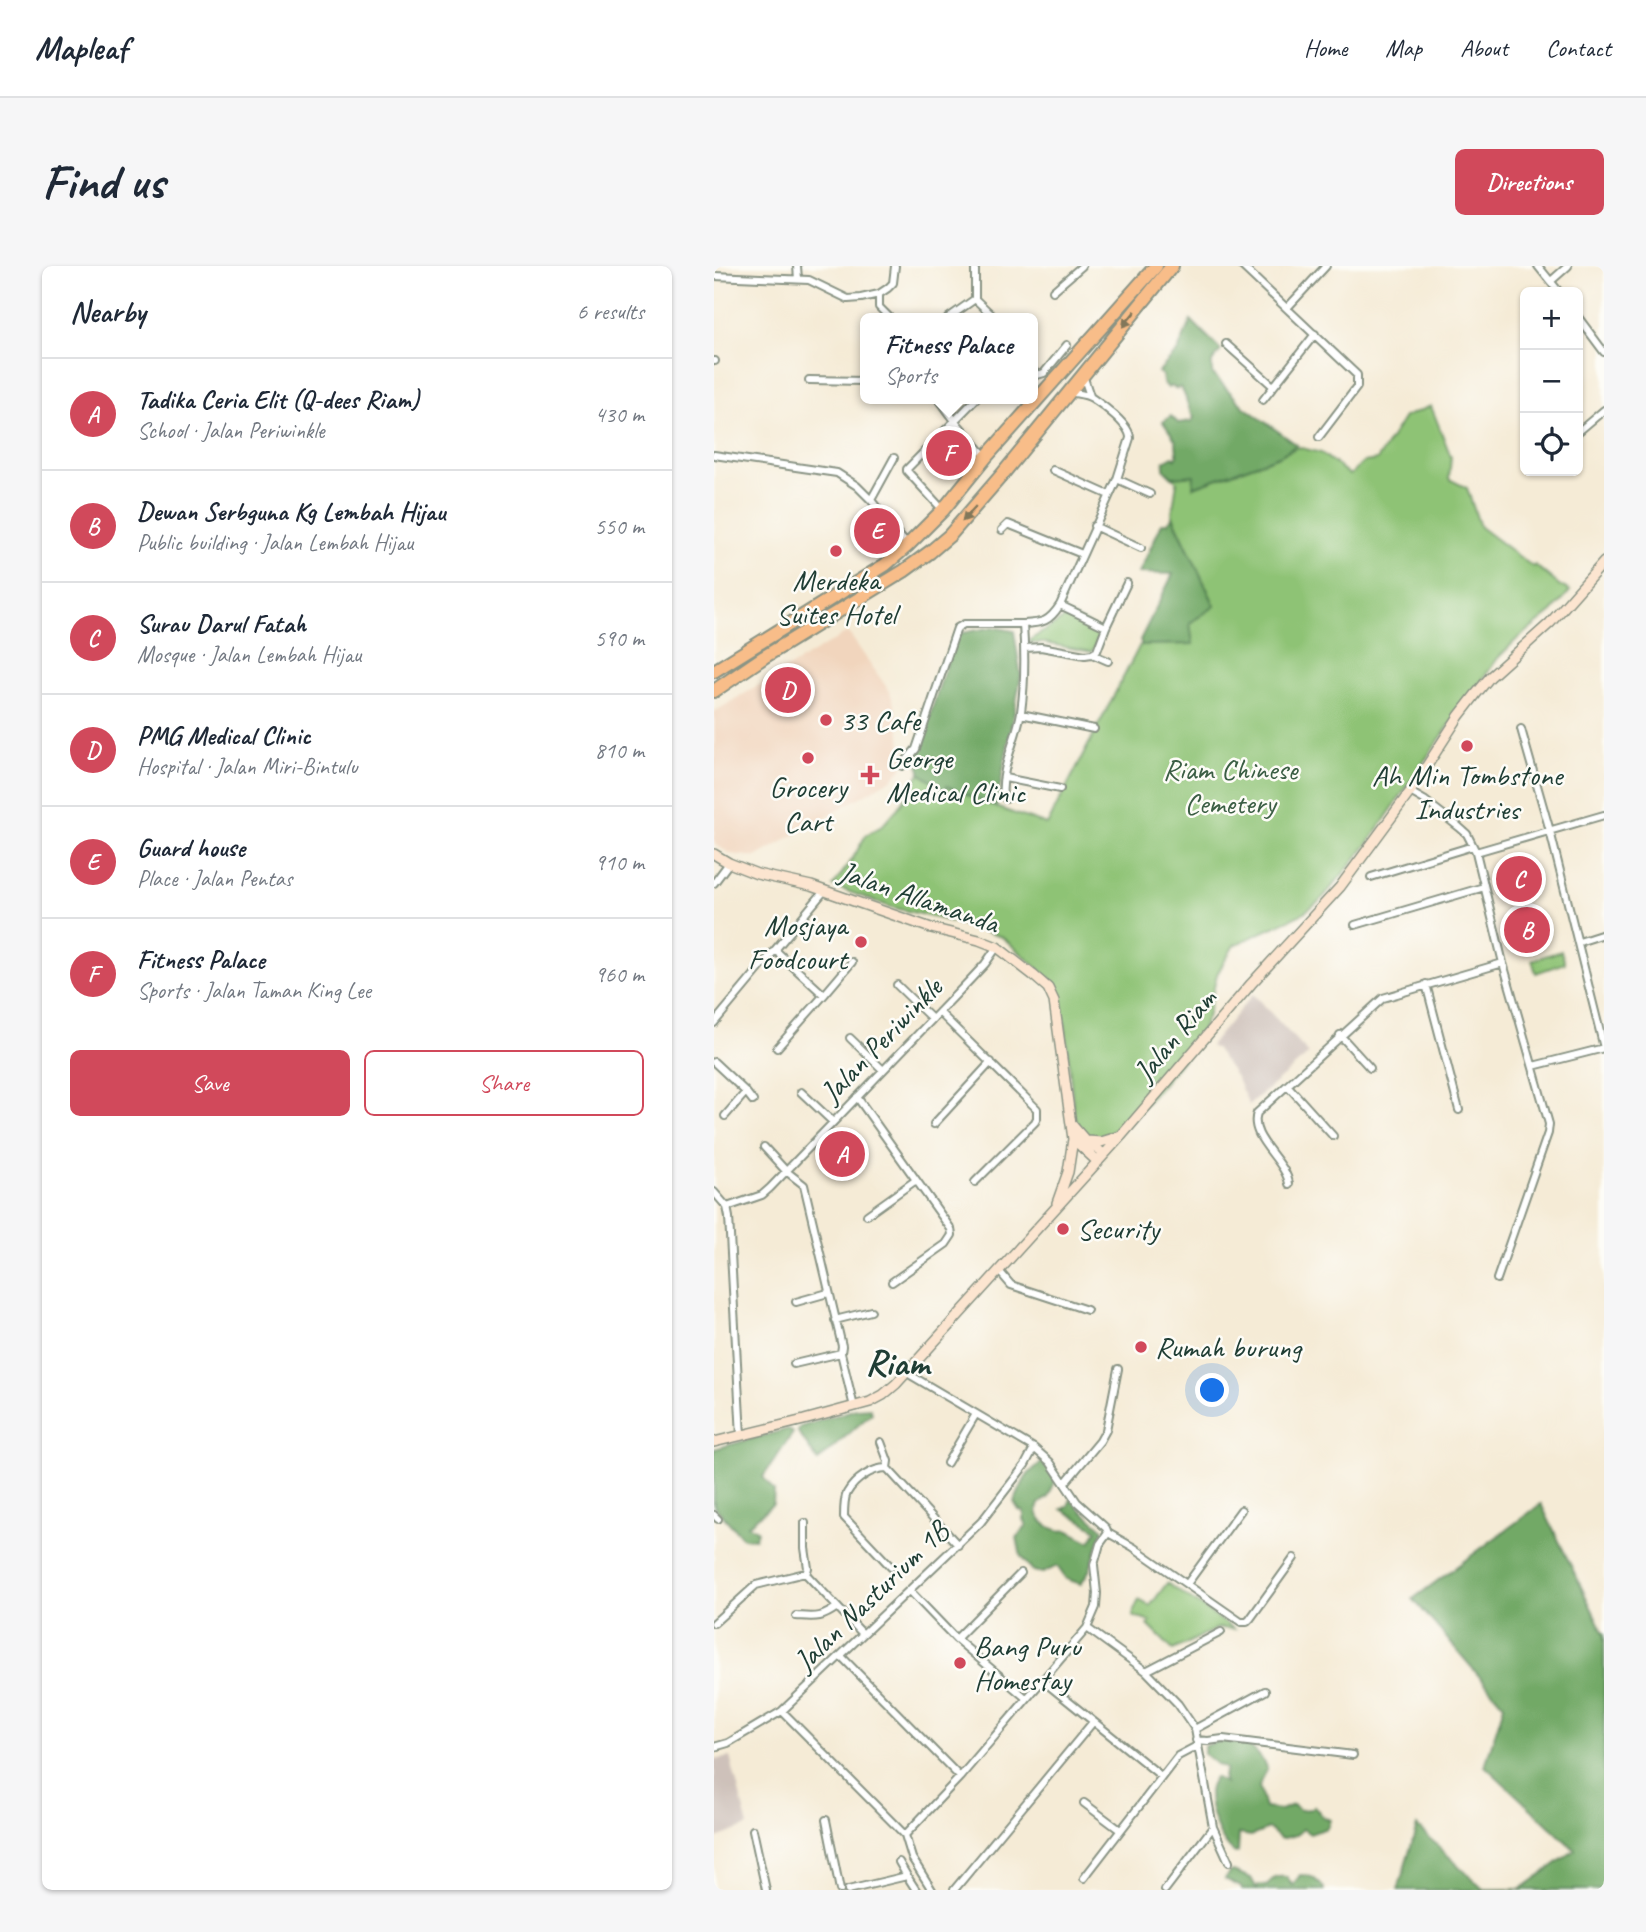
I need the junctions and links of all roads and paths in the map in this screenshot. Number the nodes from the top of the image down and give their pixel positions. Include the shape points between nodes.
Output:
1 (797, 266) edge
2 (895, 266) edge
3 (975, 266) edge
4 (1082, 266) edge
5 (1156, 266) edge
6 (1172, 266) edge
7 (1242, 266) edge
8 (1326, 266) edge
9 (1538, 266) edge
10 (1568, 266) edge
11 (714, 276) edge
12 (798, 279) junction
13 (1551, 281) junction
14 (1555, 287) edge
15 (1054, 291) dead end
16 (879, 294) junction
17 (975, 299) junction
18 (1287, 308) junction
19 (885, 313) edge
20 (955, 313) edge
21 (990, 313) edge
22 (1583, 324) edge
23 (1315, 334) junction
24 (1226, 344) dead end
25 (1067, 345) dead end
26 (1604, 352) edge
27 (1038, 374) edge
28 (1083, 375) junction
29 (809, 380) dead end
30 (860, 381) edge
31 (1273, 386) junction
32 (1069, 392) junction
33 (1090, 396) junction
34 (1038, 399) edge
35 (1263, 400) dead end
36 (943, 404) edge
37 (970, 404) edge
38 (1033, 404) edge
39 (1604, 410) edge
40 (955, 421) junction
41 (1583, 428) edge
42 (1319, 437) dead end
43 (990, 453) junction
44 (714, 455) edge
45 (1017, 456) junction
46 (894, 458) dead end
47 (976, 469) junction
48 (1053, 470) dead end
49 (999, 478) junction
50 (1116, 479) junction
51 (1150, 494) dead end
52 (1109, 495) junction
53 (871, 500) junction
54 (943, 510) junction
55 (1094, 526) junction
56 (1002, 530) dead end
57 (907, 546) junction
58 (1141, 548) dead end
59 (1082, 554) junction
60 (1604, 562) edge
61 (1128, 583) dead end
62 (1060, 605) junction
63 (1023, 624) junction
64 (1106, 627) junction
65 (1025, 648) junction
66 (1092, 654) junction
67 (764, 657) junction
68 (1108, 661) dead end
69 (716, 670) edge
70 (714, 691) edge
71 (1021, 714) junction
72 (1094, 729) dead end
73 (1521, 729) dead end
74 (902, 766) dead end
75 (1004, 778) junction
76 (1060, 789) dead end
77 (1410, 792) junction
78 (1006, 799) dead end
79 (1604, 816) edge
80 (1550, 831) junction
81 (1475, 849) junction
82 (714, 854) edge
83 (729, 863) junction
84 (1371, 877) dead end
85 (714, 883) edge
86 (1484, 887) junction
87 (825, 890) junction
88 (1356, 925) dead end
89 (1604, 934) edge
90 (1579, 942) junction
91 (997, 947) junction
92 (775, 950) junction
93 (852, 962) dead end
94 (1503, 963) junction
95 (1426, 984) junction
96 (897, 985) dead end
97 (824, 995) junction
98 (939, 1012) junction
99 (932, 1019) junction
100 (714, 1023) edge
101 (1340, 1035) junction
102 (850, 1038) dead end
103 (777, 1048) dead end
104 (1604, 1048) edge
105 (714, 1062) edge
106 (991, 1062) junction
107 (1533, 1066) junction
108 (1370, 1068) dead end
109 (883, 1070) junction
110 (1288, 1086) junction
111 (746, 1092) junction
112 (801, 1092) dead end
113 (857, 1097) junction
114 (753, 1101) dead end
115 (1459, 1110) dead end
116 (725, 1116) dead end
117 (833, 1122) junction
118 (934, 1124) dead end
119 (1071, 1124) junction
120 (1121, 1136) junction
121 (1333, 1136) dead end
122 (1073, 1139) junction
123 (1085, 1140) junction
124 (764, 1147) dead end
125 (1101, 1158) junction
126 (786, 1171) junction
127 (916, 1180) junction
128 (975, 1182) dead end
129 (1289, 1184) dead end
130 (714, 1192) edge
131 (727, 1207) junction
132 (1056, 1208) junction
133 (867, 1215) dead end
134 (999, 1271) junction
135 (1497, 1279) dead end
136 (892, 1282) dead end
137 (828, 1293) junction
138 (796, 1302) dead end
139 (1087, 1310) dead end
140 (871, 1311) dead end
141 (835, 1320) junction
142 (841, 1353) junction
143 (794, 1364) dead end
144 (1118, 1369) dead end
145 (907, 1373) junction
146 (855, 1406) junction
147 (976, 1414) junction
148 (741, 1436) junction
149 (714, 1442) edge
150 (881, 1442) dead end
151 (1034, 1448) junction
152 (947, 1463) dead end
153 (887, 1468) junction
154 (1065, 1483) junction
155 (1241, 1510) dead end
156 (805, 1523) dead end
157 (1108, 1533) junction
158 (958, 1545) junction
159 (1294, 1558) dead end
160 (891, 1567) dead end
161 (1021, 1573) dead end
162 (806, 1574) junction
163 (1187, 1584) junction
164 (910, 1591) junction
165 (837, 1607) junction
166 (796, 1616) dead end
167 (714, 1623) edge
168 (1087, 1628) junction
169 (1221, 1632) dead end
170 (863, 1634) junction
171 (956, 1639) junction
172 (841, 1656) junction
173 (1146, 1671) junction
174 (1042, 1679) junction
175 (1265, 1692) dead end
176 (1027, 1698) junction
177 (782, 1711) junction
178 (1093, 1722) junction
179 (1195, 1729) junction
180 (1197, 1743) junction
181 (714, 1747) edge
182 (1353, 1755) dead end
183 (1161, 1776) junction
184 (960, 1777) junction
185 (1084, 1802) dead end
186 (826, 1820) dead end
187 (1213, 1827) junction
188 (753, 1830) dead end
189 (1121, 1830) junction
190 (905, 1835) junction
191 (899, 1862) dead end
192 (1229, 1862) dead end
193 (907, 1876) junction
194 (1084, 1878) dead end
195 (766, 1890) edge
196 (840, 1890) edge
197 (848, 1890) edge
198 (916, 1890) edge
199 (932, 1890) edge
200 (954, 1890) edge
201 (1164, 1890) edge

1 - 12 street
2 - 16 street via 894,282
3 - 17 street
4 - 15 street
5 - 34 highway
6 -> 28 highway
7 - 18 street
8 - 18 street
9 - 13 street
10 - 13 street
11 - 12 street
12 - 16 street via 848,299
13 - 14 street
16 - 19 street via 879,307
17 - 20 street
17 - 21 street
18 - 23 street
22 - 26 street
23 - 31 street
23 - 42 street via 1357,375 1357,387
24 - 31 street
25 - 27 street via 1044,373
28 - 32 highway
28 - 33 street
29 - 30 street
31 - 35 street
32 - 33 street
32 - 45 highway
33 - 50 street via 1130,433
36 - 40 street
37 - 40 street
38 - 43 highway
39 - 41 street
40 - 43 street
40 - 54 street via 907,468
43 - 45 highway via 1001,462
43 - 47 highway
44 - 53 street via 837,473
45 - 49 highway
46 - 53 street
47 - 49 highway via 991,466
47 - 54 highway
48 - 52 street
49 -> 67 highway via 930,552
50 - 51 street
50 - 52 street
52 - 55 street
53 - 57 street
54 - 57 highway
55 - 58 street
55 - 59 street
56 - 59 street via 1008,524
57 - 69 highway via 885,565
59 - 62 street
60 - 77 main road, Jalan Riam via 1550,623 1476,694
61 - 64 street
62 - 63 street via 1044,622
62 - 64 street
63 - 65 street
63 - 74 street via 964,624 957,628 916,749
64 - 66 street
65 - 66 street
65 - 71 street
66 - 68 street
67 - 69 highway via 728,674
67 - 70 highway
71 - 72 street
71 - 75 street
73 - 80 street
75 - 76 street
75 - 78 street
77 - 81 street via 1467,834
77 - 120 main road, Jalan Riam via 1340,887
79 - 80 street
80 - 81 street
80 - 90 street
81 - 84 street
81 - 86 street
82 - 83 main road, Jalan Allamanda
83 - 85 street
83 - 87 main road, Jalan Allamanda via 764,877
86 - 88 street
86 - 94 street
87 - 91 main road, Jalan Allamanda
87 - 92 street
89 - 90 street
90 - 104 street
91 - 98 street, Jalan Periwinkle
91 - 119 main road, Jalan Allamanda via 1048,988 1054,1001
92 - 97 street
92 - 100 street
93 - 97 street
94 - 95 street
94 - 107 street
95 - 101 street via 1383,998
95 - 115 street
96 - 99 street
97 - 103 street
98 - 99 street, Jalan Periwinkle
98 - 106 street
99 - 109 street, Jalan Periwinkle
101 - 108 street
101 - 110 street
102 - 109 street
104 - 107 street
105 - 111 street
106 - 118 street
106 - 128 street via 1034,1105 1037,1118
107 - 135 street via 1548,1133
109 - 113 street, Jalan Periwinkle
110 - 121 street
110 - 129 street via 1257,1113 1255,1124 1288,1175
111 - 114 street
111 - 116 street
112 - 117 street
113 - 117 street, Jalan Periwinkle
113 - 127 street
117 - 126 street, Jalan Periwinkle
119 - 122 main road, Jalan Allamanda
119 - 123 main road
120 - 123 main road via 1101,1142
120 - 125 main road, Jalan Riam
122 - 125 main road
122 - 132 main road, Jalan Allamanda
123 - 125 main road
124 - 126 street
125 - 132 main road, Jalan Riam
126 - 131 street, Jalan Periwinkle via 762,1195
126 - 137 street via 804,1185
127 - 133 street
127 - 136 street via 952,1234 946,1244
130 - 131 street
131 - 148 street
132 - 134 main road, Jalan Riam
134 - 139 street via 1011,1285
134 - 145 main road, Jalan Riam
137 - 138 street
137 - 141 street
140 - 141 street
141 - 142 street
142 - 143 street
142 - 146 street
144 - 154 street via 1100,1441
145 - 146 main road, Jalan Riam via 883,1395
145 - 147 street
146 - 148 main road, Jalan Riam
147 - 151 street
147 - 152 street
148 - 149 main road, Jalan Riam
150 - 153 street
151 - 154 street
151 - 158 street, Jalan Nasturium 1B via 1026,1465
153 - 158 street
153 - 160 street via 867,1473 847,1493 844,1517
154 - 157 street
155 - 163 street
156 - 162 street
157 - 163 street
157 - 168 street via 1094,1565 1096,1607
158 - 164 street, Jalan Nasturium 1B
159 - 163 street via 1247,1622
161 - 171 street
162 - 165 street
162 - 167 street via 756,1585
164 - 170 street, Jalan Nasturium 1B
164 - 171 street
165 - 166 street via 820,1618
165 - 170 street
168 - 173 street
168 - 174 street
169 - 173 street
170 - 172 street, Jalan Nasturium 1B
171 - 176 street
172 - 177 street, Jalan Nasturium 1B
172 - 184 street
173 - 179 street
174 - 176 street
174 - 178 street
175 - 179 street
176 - 184 street
177 - 181 street, Jalan Nasturium 1B
177 - 190 street
178 - 183 street
178 - 200 street
179 - 180 street
180 - 182 street via 1223,1739
180 - 183 street
180 - 187 street
183 - 189 street
184 - 190 street
185 - 189 street
186 - 196 street
187 - 192 street
187 - 201 street
188 - 195 street
189 - 194 street
190 - 199 street via 912,1858
191 - 193 street
193 - 197 street
193 - 198 street

